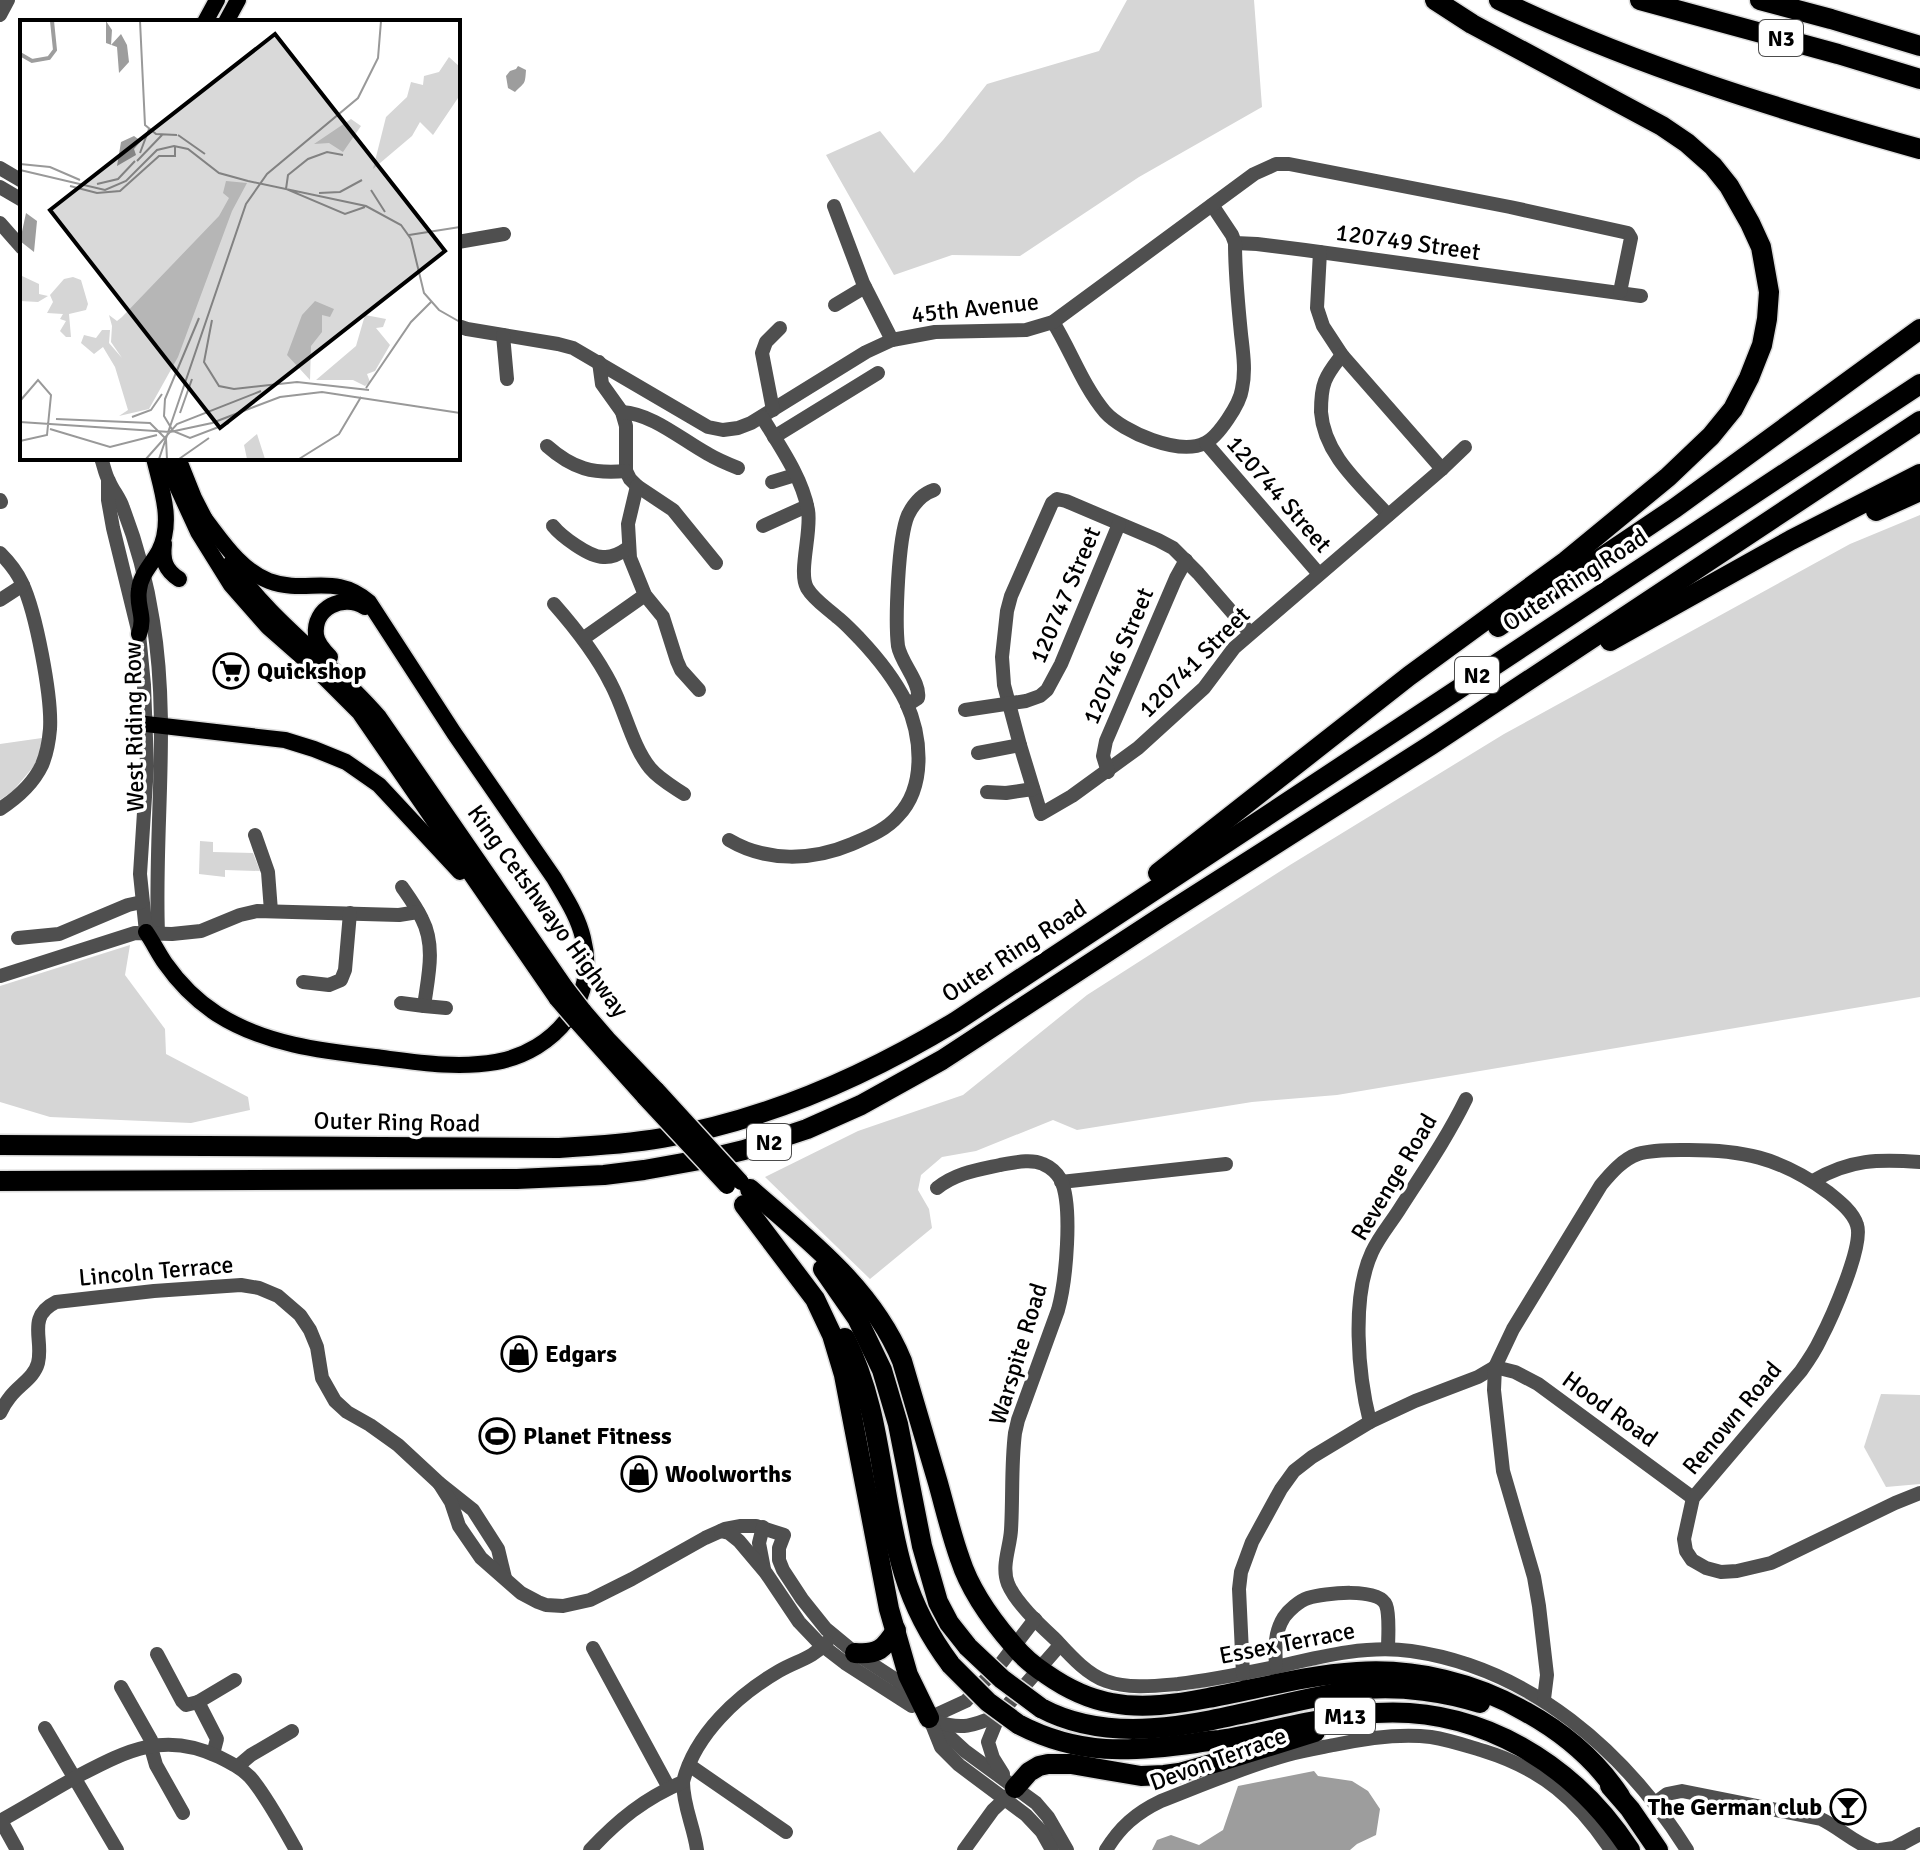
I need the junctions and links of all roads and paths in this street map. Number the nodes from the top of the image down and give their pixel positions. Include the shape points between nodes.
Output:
1 (8, 0) edge
2 (217, 0) edge
3 (238, 0) edge
4 (1435, 0) edge
5 (1499, 0) edge
6 (1640, 0) edge
7 (1760, 0) edge
8 (0, 15) edge
9 (206, 20) edge
10 (227, 20) edge
11 (1920, 46) edge
12 (1920, 79) edge
13 (1920, 149) edge
14 (0, 168) edge
15 (20, 180) edge
16 (0, 187) edge
17 (20, 199) edge
18 (1212, 205) junction
19 (834, 206) dead end
20 (0, 223) edge
21 (504, 234) dead end
22 (460, 242) edge
23 (1235, 243) junction
24 (20, 246) edge
25 (1320, 252) junction
26 (865, 287) junction
27 (1620, 292) junction
28 (1641, 296) dead end
29 (835, 305) dead end
30 (1053, 322) junction
31 (460, 327) edge
32 (780, 328) dead end
33 (1920, 329) edge
34 (503, 335) junction
35 (892, 340) junction
36 (1342, 355) junction
37 (599, 362) junction
38 (878, 373) dead end
39 (507, 379) dead end
40 (1920, 384) edge
41 (622, 412) junction
42 (768, 414) junction
43 (1920, 421) edge
44 (774, 437) junction
45 (1206, 443) junction
46 (547, 446) dead end
47 (1465, 447) dead end
48 (102, 460) edge
49 (154, 460) edge
50 (165, 460) edge
51 (179, 460) edge
52 (738, 468) dead end
53 (1442, 469) junction
54 (626, 471) junction
55 (1920, 474) edge
56 (795, 475) junction
57 (108, 480) junction
58 (772, 482) dead end
59 (637, 486) junction
60 (934, 490) dead end
61 (1920, 491) edge
62 (807, 506) junction
63 (1388, 515) junction
64 (204, 518) junction
65 (1119, 524) junction
66 (553, 526) dead end
67 (763, 526) dead end
68 (165, 537) junction
69 (628, 548) junction
70 (0, 553) edge
71 (1186, 560) junction
72 (716, 563) dead end
73 (1319, 574) junction
74 (1731, 574) junction
75 (143, 577) junction
76 (179, 579) dead end
77 (23, 585) junction
78 (645, 595) junction
79 (0, 600) edge
80 (554, 604) dead end
81 (383, 624) junction
82 (1250, 633) junction
83 (139, 634) junction
84 (584, 638) junction
85 (699, 690) dead end
86 (1009, 702) junction
87 (907, 705) junction
88 (369, 706) junction
89 (965, 710) dead end
90 (154, 724) junction
91 (1325, 743) junction
92 (1020, 745) junction
93 (1431, 745) junction
94 (978, 753) dead end
95 (1108, 772) junction
96 (153, 778) junction
97 (1033, 789) junction
98 (987, 792) dead end
99 (684, 794) dead end
100 (0, 809) edge
101 (255, 835) dead end
102 (729, 840) dead end
103 (402, 887) dead end
104 (142, 902) junction
105 (271, 911) junction
106 (418, 912) junction
107 (350, 913) junction
108 (499, 914) junction
109 (153, 936) junction
110 (18, 938) dead end
111 (1035, 969) junction
112 (0, 976) edge
113 (303, 982) dead end
114 (562, 993) junction
115 (401, 1003) dead end
116 (424, 1006) junction
117 (446, 1008) dead end
118 (1466, 1099) dead end
119 (0, 1145) edge
120 (1920, 1162) edge
121 (1226, 1164) dead end
122 (0, 1181) edge
123 (1813, 1181) junction
124 (1061, 1182) junction
125 (937, 1188) dead end
126 (741, 1191) junction
127 (1495, 1367) junction
128 (0, 1413) edge
129 (1370, 1422) junction
130 (439, 1483) junction
131 (1920, 1493) edge
132 (1693, 1498) junction
133 (763, 1527) junction
134 (721, 1531) junction
135 (498, 1549) junction
136 (481, 1558) junction
137 (766, 1573) junction
138 (505, 1578) junction
139 (1035, 1619) junction
140 (896, 1630) junction
141 (824, 1638) junction
142 (1060, 1645) junction
143 (1013, 1646) junction
144 (593, 1648) dead end
145 (1388, 1649) junction
146 (855, 1653) junction
147 (157, 1654) dead end
148 (1276, 1666) junction
149 (1039, 1670) junction
150 (1243, 1674) junction
151 (235, 1680) dead end
152 (121, 1687) dead end
153 (1544, 1699) junction
154 (198, 1702) junction
155 (1376, 1713) junction
156 (999, 1715) junction
157 (929, 1718) junction
158 (45, 1728) dead end
159 (292, 1731) dead end
160 (152, 1746) junction
161 (213, 1754) junction
162 (689, 1765) junction
163 (238, 1766) junction
164 (74, 1779) junction
165 (676, 1785) junction
166 (1010, 1789) junction
167 (1620, 1796) junction
168 (1655, 1803) junction
169 (183, 1813) dead end
170 (0, 1821) edge
171 (786, 1832) dead end
172 (1920, 1834) edge
173 (17, 1850) edge
174 (117, 1850) edge
175 (296, 1850) edge
176 (590, 1850) edge
177 (697, 1850) edge
178 (964, 1850) edge
179 (1052, 1850) edge
180 (1067, 1850) edge
181 (1106, 1850) edge
182 (1611, 1850) edge
183 (1630, 1850) edge
184 (1658, 1850) edge
185 (1687, 1850) edge
186 (1878, 1850) edge

1 - 8 street
2 - 9 main road
3 - 10 main road
4 - 91 highway via 1662,126 1713,166 1761,247 1769,292 1767,319 1758,356 1733,409 1679,467 1566,561
5 - 13 highway via 1692,79
6 - 12 highway, N3
7 - 11 highway, N3
14 - 15 street
16 - 17 street
18 - 23 street
18 - 27 street, 45th Avenue via 1260,170 1289,164 1510,207 1629,234
18 - 30 street, 45th Avenue
19 - 26 street
20 - 24 street
21 - 22 street
23 - 25 street, 120749 Street
23 - 45 street via 1243,387 1236,407
25 - 27 street, 120749 Street
25 - 36 street via 1317,308
26 - 29 street
26 - 35 street
27 - 28 street, 120749 Street
30 - 35 street, 45th Avenue via 1026,330 935,332
30 - 45 street via 1096,400 1114,421 1175,446
31 - 34 street, 45th Avenue
32 - 42 street via 762,353
33 - 91 highway via 1675,508
34 - 37 street, 45th Avenue via 566,346
34 - 39 street
35 - 42 street, 45th Avenue
36 - 53 street
36 - 63 street via 1324,382 1320,400 1326,438
37 - 41 street via 602,384
37 - 42 street, 45th Avenue via 708,427 738,428
38 - 44 street
40 - 111 highway, Outer Ring Road / N2
41 - 52 street via 648,419
41 - 54 street
42 - 44 street
43 - 93 highway, N2
44 - 56 street
45 - 73 street, 120744 Street
46 - 54 street via 591,471
47 - 53 street, 120741 Street
48 - 57 street, West Riding Row
49 - 68 main road via 166,511
50 - 108 main road, King Cetshwayo Highway / M13 via 198,532 231,585 359,712
51 - 64 main road, King Cetshwayo Highway / M13
53 - 63 street, 120741 Street
54 - 59 street
55 - 74 highway
56 - 58 street
56 - 62 street
57 - 75 street, West Riding Row via 123,506
57 - 83 street, West Riding Row via 113,528
59 - 69 street
59 - 72 street via 673,510
60 - 87 street via 914,506 901,548 898,645 919,691
61 - 74 highway
62 - 67 street
62 - 87 street via 805,585 862,641
63 - 73 street, 120741 Street
64 - 81 main road via 258,576 285,586 325,584 355,592
64 - 88 main road, King Cetshwayo Highway / M13 via 253,591
65 - 71 street via 1166,544
65 - 86 street, 120747 Street via 1051,685 1040,696
65 - 86 street via 1057,499 1048,509 1008,604 1002,671
66 - 69 street via 597,556 615,556
68 - 75 main road
68 - 76 main road via 163,561
69 - 78 street
70 - 77 street
71 - 82 street
71 - 95 street, 120746 Street via 1106,741
73 - 82 street, 120741 Street
74 - 93 highway
75 - 83 main road via 138,591
75 - 90 street, West Riding Row via 160,670
77 - 79 street
77 - 100 street via 42,663 50,730 35,778
78 - 84 street
78 - 85 street via 663,617 681,670
80 - 84 street
81 - 88 main road via 360,603 348,601 328,607 317,625 320,645
81 - 109 main road via 577,919 587,965 584,985 565,1024 535,1048 483,1064 428,1064 310,1048 264,1036 216,1013 179,981
82 - 95 street, 120741 Street via 1197,695
83 - 90 street, West Riding Row
84 - 99 street via 643,758 658,777
86 - 89 street, 120747 Street
86 - 92 street
87 - 102 street via 918,750 917,779 910,800 888,826 840,849 801,857 753,852
88 - 114 main road, King Cetshwayo Highway / M13
90 - 96 street, West Riding Row
90 - 108 main road via 285,740 369,776
91 - 111 highway
92 - 94 street
92 - 97 street
93 - 122 highway, N2 via 915,1076 819,1124 744,1150 644,1170 551,1178
95 - 97 street, 120741 Street via 1041,814
96 - 104 street, West Riding Row via 140,859
96 - 109 street, West Riding Row
97 - 98 street
101 - 105 street via 268,872
103 - 106 street
104 - 109 street, West Riding Row
104 - 110 street via 59,934
105 - 107 street
105 - 109 street via 240,915 201,931
106 - 107 street
106 - 116 street via 431,951
107 - 113 street via 341,980 329,985
108 - 114 main road, King Cetshwayo Highway / M13
109 - 112 street via 125,935
111 - 119 highway, Outer Ring Road / N2 via 942,1030 861,1074 739,1121 663,1138 516,1149
114 - 126 main road, King Cetshwayo Highway / M13, bridge via 606,1057 651,1094
115 - 116 street
116 - 117 street
118 - 129 street, Revenge Road via 1374,1249 1363,1278 1360,1348
120 - 123 street via 1864,1161
121 - 124 street
123 - 127 street, Renown Road via 1766,1158 1735,1151 1667,1150 1629,1159 1601,1185
123 - 132 street, Renown Road via 1837,1199 1857,1225 1855,1255 1822,1338 1801,1371
124 - 125 street via 1050,1168 1030,1161 957,1175
124 - 139 street, Warspite Road via 1066,1221 1063,1293 1015,1433 1005,1561 1008,1584
126 - 140 highway via 815,1299 836,1345
126 - 143 highway via 799,1231 849,1280 892,1338 960,1561
126 - 155 highway, King Cetshwayo Highway / M13, bridge via 820,1293 847,1342 873,1417 904,1574 924,1625 951,1665 988,1702 1018,1724 1066,1743 1128,1751
126 - 167 highway, King Cetshwayo Highway / M13, bridge via 808,1251 872,1347 898,1424 922,1546 949,1623 1002,1679 1041,1708 1090,1725 1148,1729 1368,1689 1430,1692 1498,1709 1545,1733
127 - 129 street
127 - 132 street, Hood Road via 1538,1384
127 - 153 street via 1503,1471 1539,1606 1547,1675
128 - 130 street, Lincoln Terrace via 35,1369 39,1318 51,1304 248,1286 278,1296 306,1322 316,1342 322,1378 335,1401 398,1445
129 - 150 street via 1294,1471 1252,1542 1239,1589
130 - 135 street, Lincoln Terrace via 473,1510
130 - 136 street, Lincoln Terrace
131 - 132 street, Renown Road via 1771,1563 1721,1572 1692,1560 1686,1551 1685,1526
133 - 134 street, Lincoln Terrace
133 - 137 street, Lincoln Terrace via 759,1543
133 - 141 street, Lincoln Terrace via 784,1535 779,1560
134 - 137 street, Lincoln Terrace via 739,1541
134 - 138 street, Lincoln Terrace via 578,1603 538,1602
135 - 136 street
135 - 138 street, Lincoln Terrace
136 - 138 street, Lincoln Terrace
137 - 141 street, Lincoln Terrace via 789,1609
139 - 142 street, Essex Terrace
139 - 143 street
140 - 146 highway via 883,1648
140 - 157 highway via 908,1675
141 - 146 street, Lincoln Terrace
141 - 157 street, Lincoln Terrace via 845,1663
141 - 162 street via 814,1655 746,1692
142 - 149 street
142 - 150 street, Essex Terrace via 1099,1678 1119,1684 1155,1686
143 - 149 highway
143 - 157 street via 966,1701
144 - 165 street
145 - 148 street, Essex Terrace
145 - 148 street via 1384,1601 1374,1595 1329,1594 1306,1598 1284,1616 1275,1641
145 - 153 street, Essex Terrace via 1466,1663
146 - 157 street, Lincoln Terrace via 898,1681
147 - 154 street via 182,1701
148 - 150 street, Essex Terrace
149 - 156 street
149 - 167 highway via 1091,1699 1133,1706 1359,1671 1435,1677 1483,1691 1534,1716 1585,1753
151 - 154 street
152 - 160 street
153 - 168 street, Essex Terrace via 1601,1745
154 - 161 street via 217,1739
155 - 166 highway via 1179,1773 1141,1776 1048,1764
155 - 183 highway, King Cetshwayo Highway / M13 via 1447,1718 1522,1746 1583,1792
156 - 157 street via 965,1727
156 - 166 street via 988,1742
157 - 166 street
158 - 164 street
159 - 163 street
160 - 161 street via 184,1746
160 - 164 street via 121,1754
160 - 169 street via 156,1765
161 - 163 street
162 - 165 street
162 - 171 street
163 - 175 street via 265,1798
164 - 170 street
164 - 174 street
165 - 176 street via 623,1817
165 - 177 street
166 - 178 street
166 - 179 street
166 - 180 street via 1036,1803
167 - 184 highway, King Cetshwayo Highway / M13
168 - 185 street, Essex Terrace
168 - 186 street via 1682,1791 1821,1819
170 - 173 street
172 - 186 street
181 - 182 street, Devon Terrace via 1131,1818 1161,1801 1289,1755 1410,1736 1455,1742 1525,1767 1572,1801

